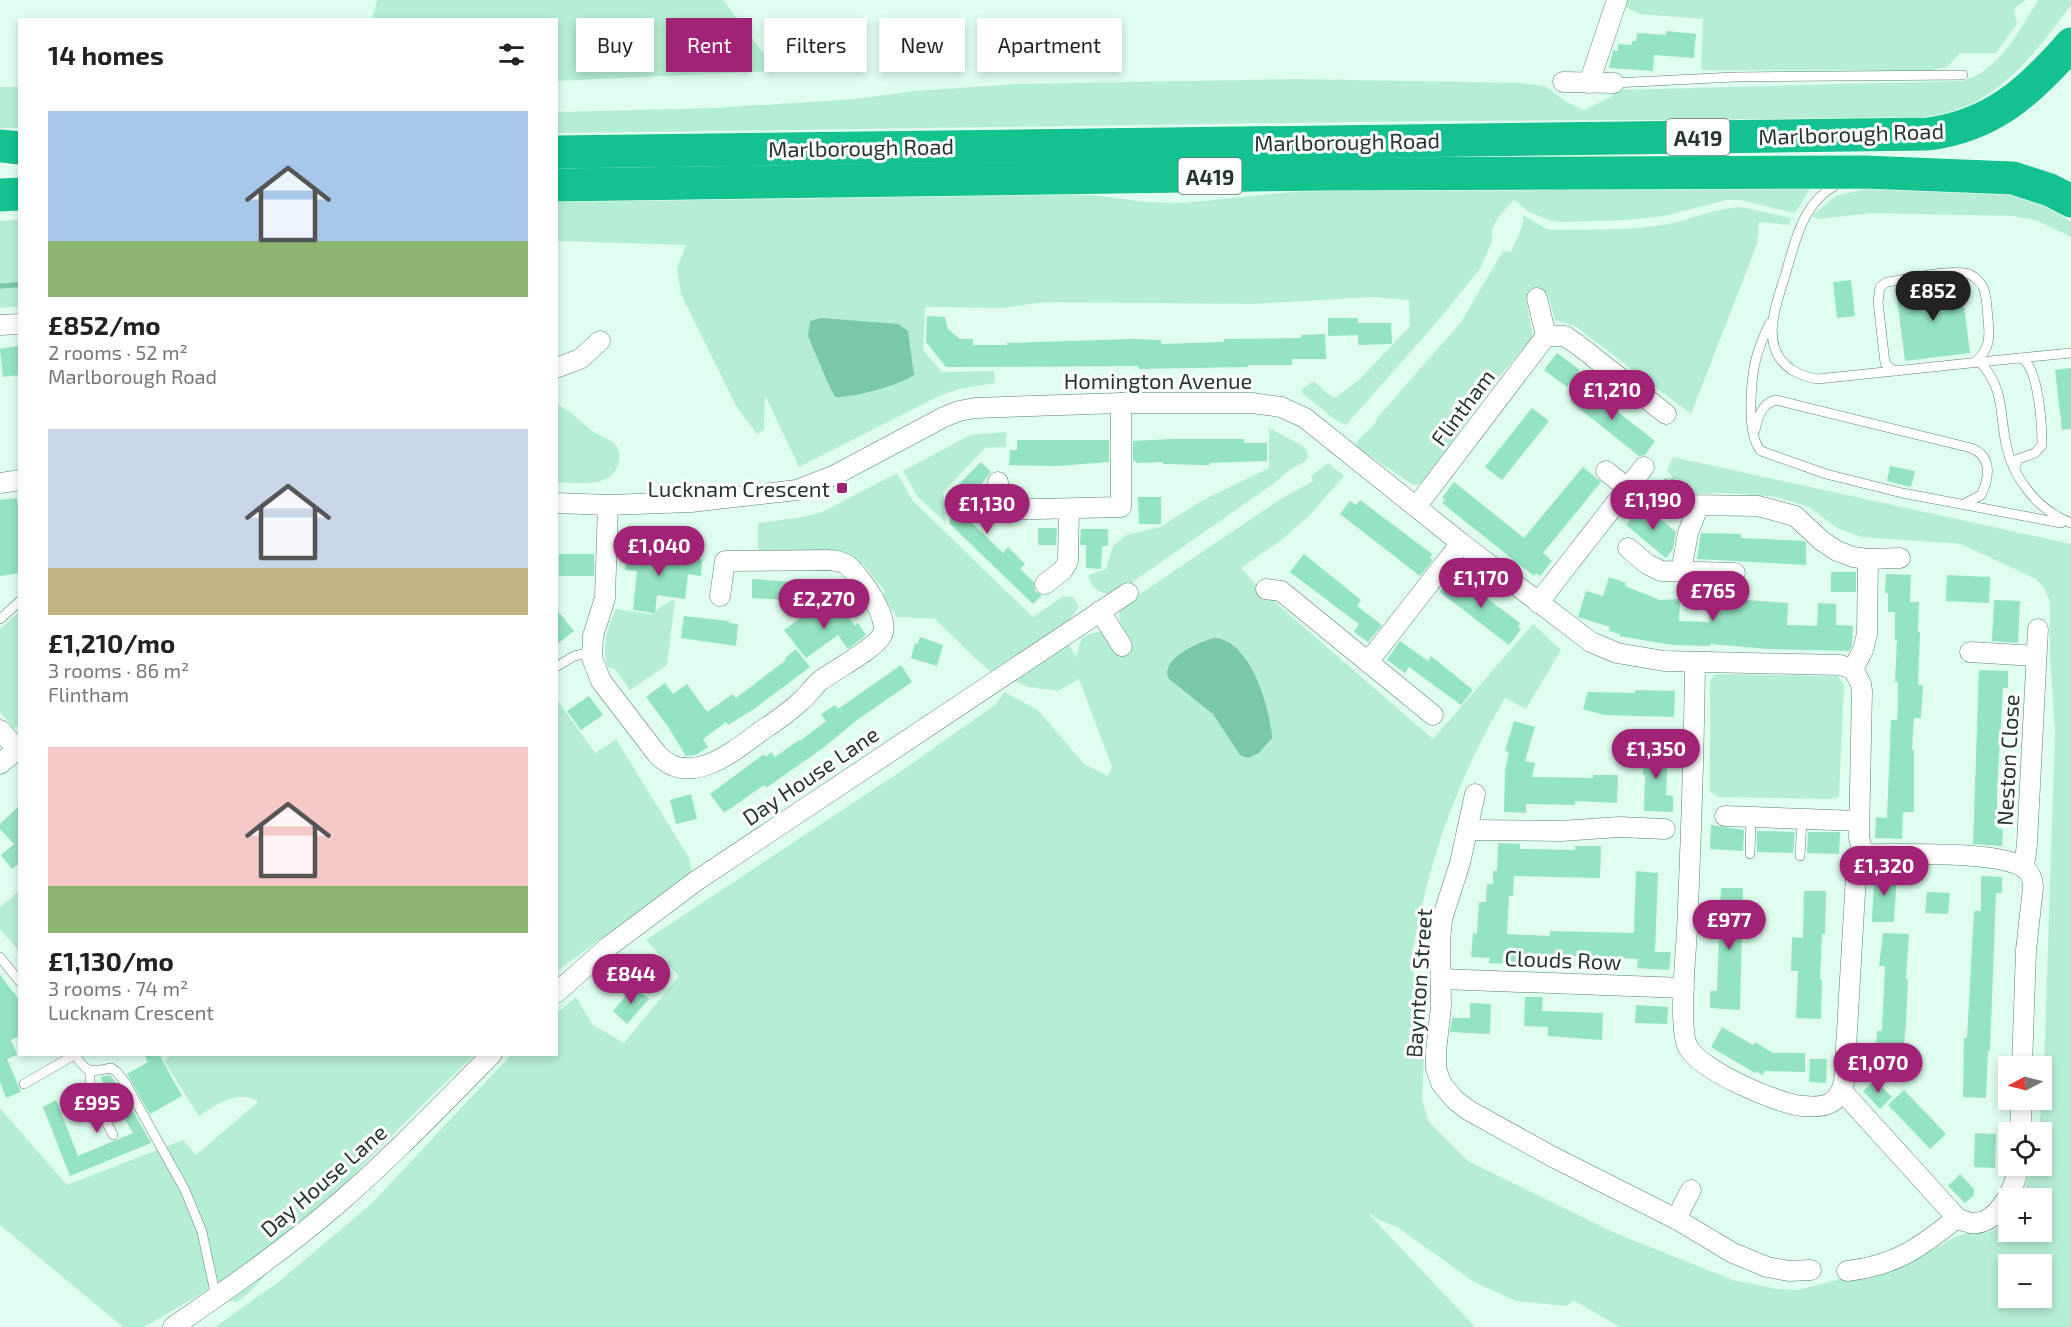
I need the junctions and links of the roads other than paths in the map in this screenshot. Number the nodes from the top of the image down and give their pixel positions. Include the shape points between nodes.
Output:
1 (1617, 0) edge
2 (2071, 44) edge
3 (1963, 75) dead end
4 (1563, 82) dead end
5 (1589, 83) junction
6 (1614, 83) joint
7 (0, 146) edge
8 (18, 148) edge
9 (558, 152) edge
10 (18, 158) edge
11 (0, 159) edge
12 (1864, 172) junction
13 (558, 185) edge
14 (18, 193) edge
15 (0, 194) edge
16 (2071, 201) edge
17 (1537, 298) dead end
18 (1773, 315) junction
19 (18, 324) edge
20 (0, 325) edge
21 (1546, 336) junction
22 (600, 341) dead end
23 (2071, 353) edge
24 (2020, 358) junction
25 (1978, 362) junction
26 (558, 367) edge
27 (1896, 370) junction
28 (1121, 403) junction
29 (1666, 414) dead end
30 (1754, 437) junction
31 (1644, 467) dead end
32 (2015, 468) junction
33 (1606, 471) dead end
34 (18, 480) edge
35 (998, 482) dead end
36 (0, 483) edge
37 (1627, 488) junction
38 (1669, 489) dead end
39 (558, 503) edge
40 (608, 505) junction
41 (1962, 505) junction
42 (1416, 507) junction
43 (1698, 507) junction
44 (1069, 509) junction
45 (2071, 523) edge
46 (1461, 543) junction
47 (1628, 548) dead end
48 (1900, 558) dead end
49 (1868, 559) junction
50 (1681, 572) junction
51 (1735, 573) dead end
52 (1046, 584) dead end
53 (1266, 589) dead end
54 (1128, 593) dead end
55 (720, 596) dead end
56 (18, 603) edge
57 (1538, 603) junction
58 (1100, 611) junction
59 (1, 618) edge
60 (2038, 628) dead end
61 (1122, 646) dead end
62 (591, 652) junction
63 (1970, 652) dead end
64 (2036, 656) junction
65 (1368, 662) junction
66 (1695, 662) junction
67 (558, 666) edge
68 (1853, 669) junction
69 (1433, 715) dead end
70 (0, 730) edge
71 (18, 748) edge
72 (0, 764) edge
73 (1474, 795) dead end
74 (1725, 816) dead end
75 (1750, 817) junction
76 (1802, 819) junction
77 (1859, 821) junction
78 (1665, 829) dead end
79 (1468, 830) junction
80 (1750, 854) dead end
81 (1863, 854) junction
82 (1800, 856) dead end
83 (2021, 866) junction
84 (0, 957) edge
85 (1441, 979) junction
86 (18, 980) edge
87 (1684, 988) junction
88 (558, 991) edge
89 (72, 1056) edge
90 (75, 1056) edge
91 (490, 1056) edge
92 (2022, 1056) edge
93 (90, 1070) junction
94 (24, 1084) dead end
95 (1842, 1091) junction
96 (113, 1135) dead end
97 (2017, 1176) edge
98 (1690, 1190) dead end
99 (1676, 1218) junction
100 (1957, 1218) junction
101 (1811, 1270) dead end
102 (1847, 1271) dead end
103 (216, 1297) junction
104 (173, 1327) edge

1 - 5 street
2 - 9 highway, Marlborough Road / A419 via 2008,106 1968,125 1928,134
3 - 6 lane via 1746,76
4 - 5 street
5 - 6 street
7 - 8 highway
10 - 11 highway
12 - 13 highway, Marlborough Road / A419 via 1337,174
12 - 16 highway, Marlborough Road / A419 via 2013,178
12 - 18 lane via 1831,187 1809,210 1796,236
14 - 15 highway
17 - 21 street
18 - 27 lane via 1775,349 1784,364 1805,377 1824,379
18 - 30 lane via 1755,368 1751,404
19 - 20 street
21 - 29 street via 1564,336
21 - 42 street, Flintham
22 - 26 street via 580,359
23 - 24 lane
24 - 25 lane
24 - 32 lane via 2028,363 2034,378 2042,445 2035,453 2018,459
25 - 27 lane
25 - 27 lane via 1988,346 1984,292 1978,280 1967,273 1947,274 1880,286 1878,302 1885,363
25 - 32 lane via 1999,390 2006,445
28 - 40 street, Homington Avenue via 996,406 959,411 835,475 797,489 691,502
28 - 42 street, Homington Avenue via 1252,403 1289,410 1305,418
28 - 44 street via 1121,507
30 - 41 lane via 1761,451 1826,474
30 - 41 lane via 1764,407 1776,400 1971,448 1984,458 1988,477 1981,495
31 - 37 street
32 - 45 lane via 2034,499
33 - 37 street
34 - 36 street
35 - 44 street via 999,510
37 - 57 street
38 - 43 street
39 - 40 street, Homington Avenue
40 - 62 street via 605,598
41 - 45 lane
42 - 46 street, Homington Avenue
43 - 49 street via 1758,506 1780,511 1795,516 1837,551
43 - 50 street via 1688,533
44 - 52 street via 1068,561
46 - 57 street, Homington Avenue
46 - 65 street
47 - 50 street via 1653,568
48 - 49 street
49 - 68 street via 1867,634
50 - 51 street
53 - 65 street via 1281,591
54 - 58 street, Day House Lane
55 - 62 street via 724,561 842,562 861,581 880,611 884,631 876,642 822,680 800,703 746,743 714,763 689,769 669,764 657,754 601,681
56 - 59 lane
57 - 66 street, Homington Avenue via 1586,639 1617,653
58 - 61 street
58 - 88 street, Day House Lane via 696,881 608,947
60 - 64 street, Neston Close
62 - 67 lane
63 - 64 street
64 - 83 street, Neston Close via 2027,844
65 - 69 street
66 - 68 street, Homington Avenue via 1840,665
66 - 87 street
68 - 77 street via 1862,691
70 - 71 street
71 - 72 street
73 - 79 street, Baynton Street
74 - 75 street
75 - 76 street
75 - 80 lane
76 - 77 street
76 - 82 lane
77 - 81 street
78 - 79 street
79 - 85 street, Baynton Street via 1442,919
81 - 83 street via 1980,856 2001,858
81 - 95 street via 1856,876
83 - 92 street via 2032,878 2033,888 2026,950
84 - 86 lane
85 - 87 street, Clouds Row
85 - 99 street, Baynton Street via 1436,1068 1441,1083 1454,1099 1553,1157
87 - 95 street via 1685,1039 1702,1062 1757,1093 1794,1106 1833,1103
89 - 94 lane
90 - 93 lane
91 - 103 street, Day House Lane via 340,1202
93 - 96 lane via 91,1095
93 - 103 lane via 111,1068 117,1072 173,1166 202,1232
95 - 100 street
97 - 100 street via 1991,1218 1970,1223
98 - 99 street
99 - 101 street, Baynton Street via 1733,1253 1767,1267
100 - 102 street via 1902,1258
103 - 104 street, Day House Lane

